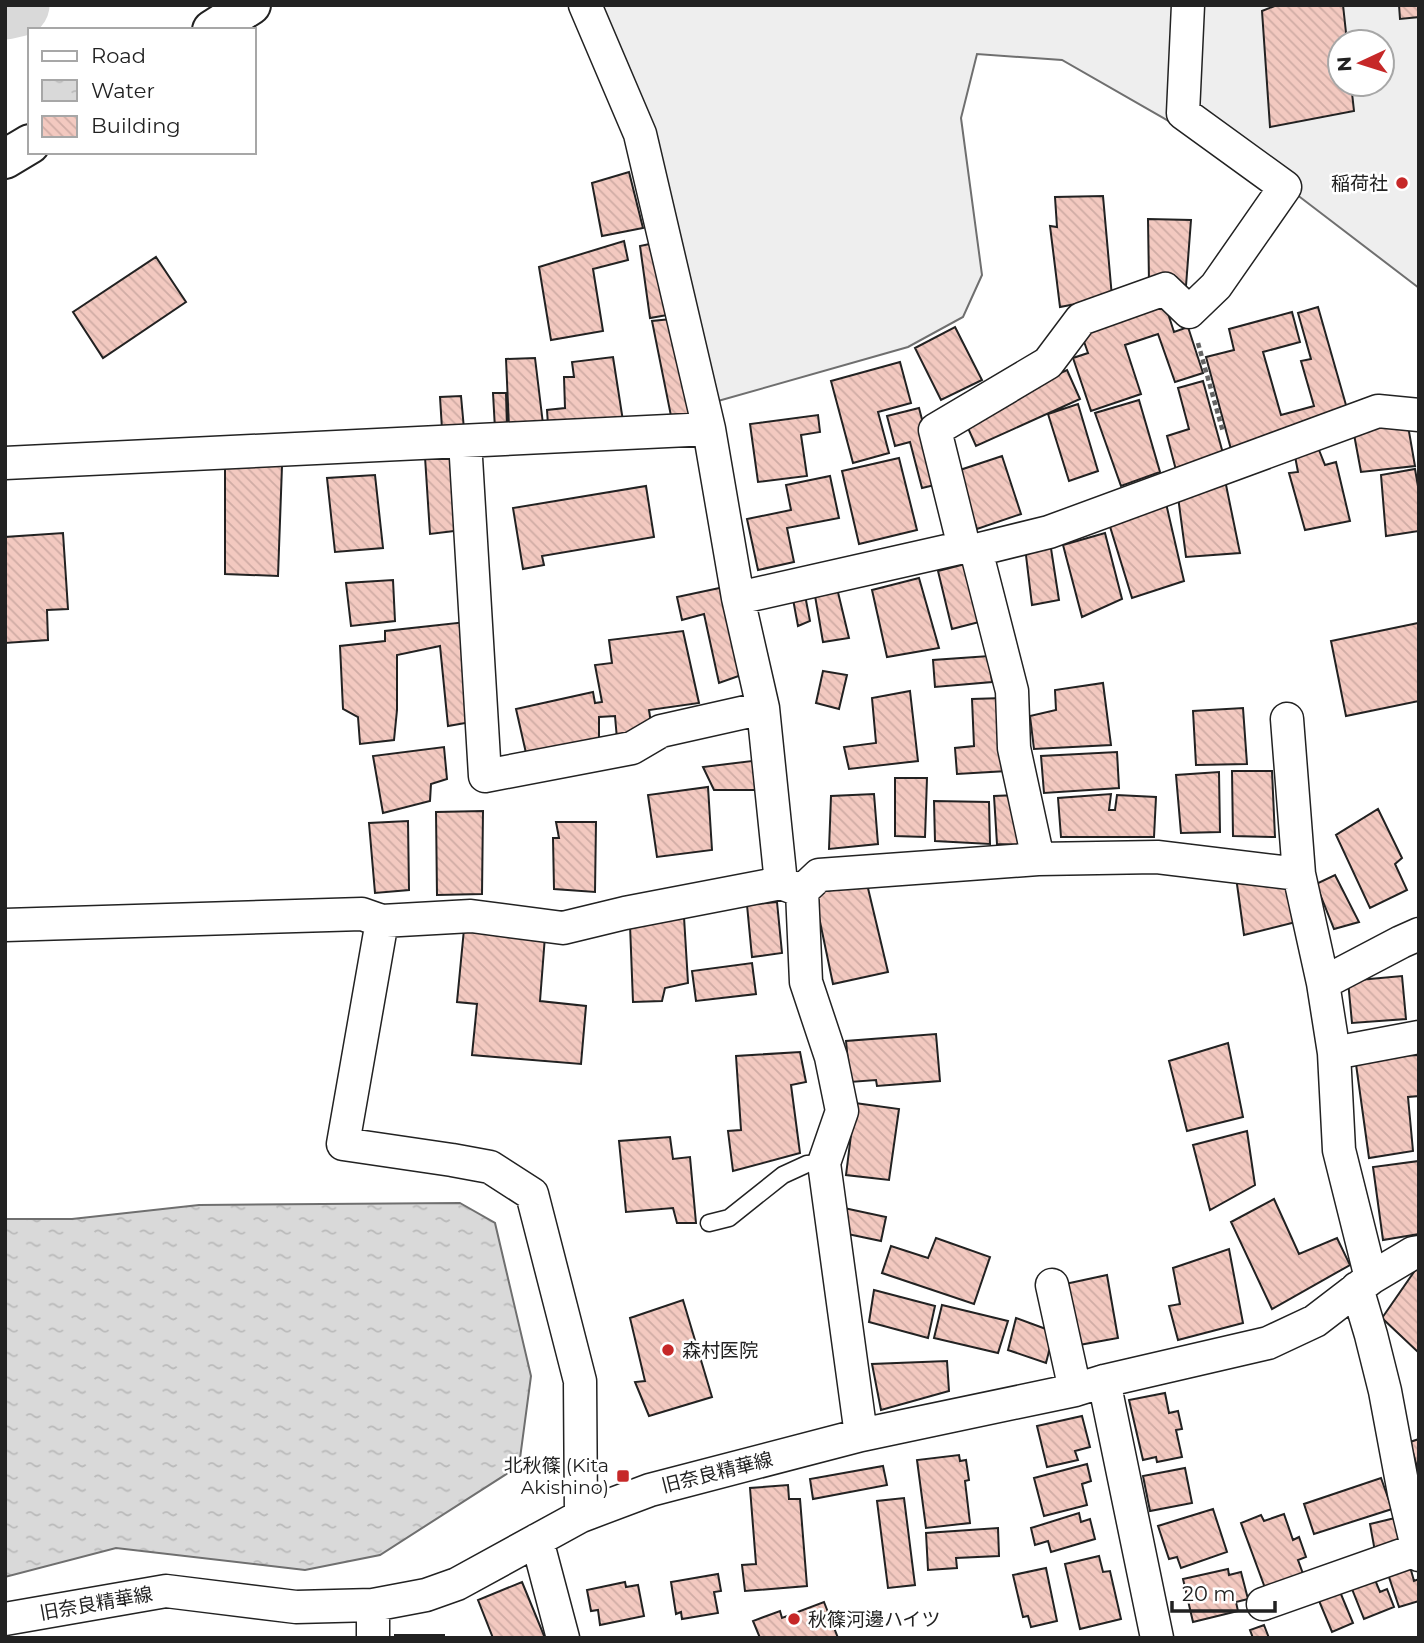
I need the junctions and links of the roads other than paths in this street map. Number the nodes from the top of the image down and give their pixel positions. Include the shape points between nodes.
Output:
1 (251, 5) edge
2 (585, 5) edge
3 (1188, 5) edge
4 (215, 28) edge
5 (28, 145) edge
6 (5, 159) edge
7 (1419, 415) edge
8 (709, 429) junction
9 (465, 441) junction
10 (5, 463) edge
11 (970, 549) junction
12 (738, 598) junction
13 (763, 708) junction
14 (1287, 719) dead end
15 (1038, 859) junction
16 (1299, 874) junction
17 (791, 887) junction
18 (382, 920) junction
19 (5, 925) edge
20 (1419, 934) edge
21 (1323, 983) junction
22 (1419, 1037) edge
23 (1334, 1053) junction
24 (824, 1163) junction
25 (709, 1223) dead end
26 (1419, 1252) edge
27 (1364, 1283) junction
28 (1052, 1285) dead end
29 (1104, 1381) junction
30 (1074, 1390) junction
31 (861, 1435) junction
32 (581, 1516) junction
33 (537, 1540) junction
34 (1418, 1553) edge
35 (1264, 1604) dead end
36 (373, 1605) junction
37 (5, 1619) edge
38 (1147, 1636) edge
39 (373, 1638) edge
40 (563, 1638) edge

1 - 4 main road
2 - 8 street via 640,134
3 - 11 street via 1183,113 1285,187 1216,286 1189,312 1165,289 1082,319 1048,363 936,430
5 - 6 main road
7 - 11 street via 1378,411 1049,532
8 - 9 street
8 - 12 street
9 - 10 street
9 - 13 street via 485,776 632,748 660,731
11 - 12 street
11 - 15 street via 1012,691 1014,748
12 - 13 street
13 - 17 street
14 - 16 street
15 - 16 street via 1157,857
15 - 17 street via 819,875
16 - 21 street
17 - 18 street via 625,913 563,928 471,916
17 - 24 street via 806,982 831,1058 842,1111
18 - 19 street via 362,914
18 - 32 street via 343,1144 490,1167 532,1194 580,1381
20 - 21 street
21 - 23 street
22 - 23 street
23 - 27 street via 1339,1150
24 - 25 lane via 807,1164 783,1175 729,1218
24 - 31 street
26 - 27 street, 旧奈良精華線
27 - 29 street, 旧奈良精華線 via 1314,1321 1268,1343
27 - 34 street
28 - 30 street
29 - 30 street, 旧奈良精華線
29 - 38 street
30 - 31 street, 旧奈良精華線
31 - 32 street, 旧奈良精華線 via 650,1490
32 - 33 street, 旧奈良精華線
33 - 36 street, 旧奈良精華線 via 457,1584
33 - 40 street
34 - 35 street
36 - 37 street, 旧奈良精華線 via 296,1607 166,1591
36 - 39 street

